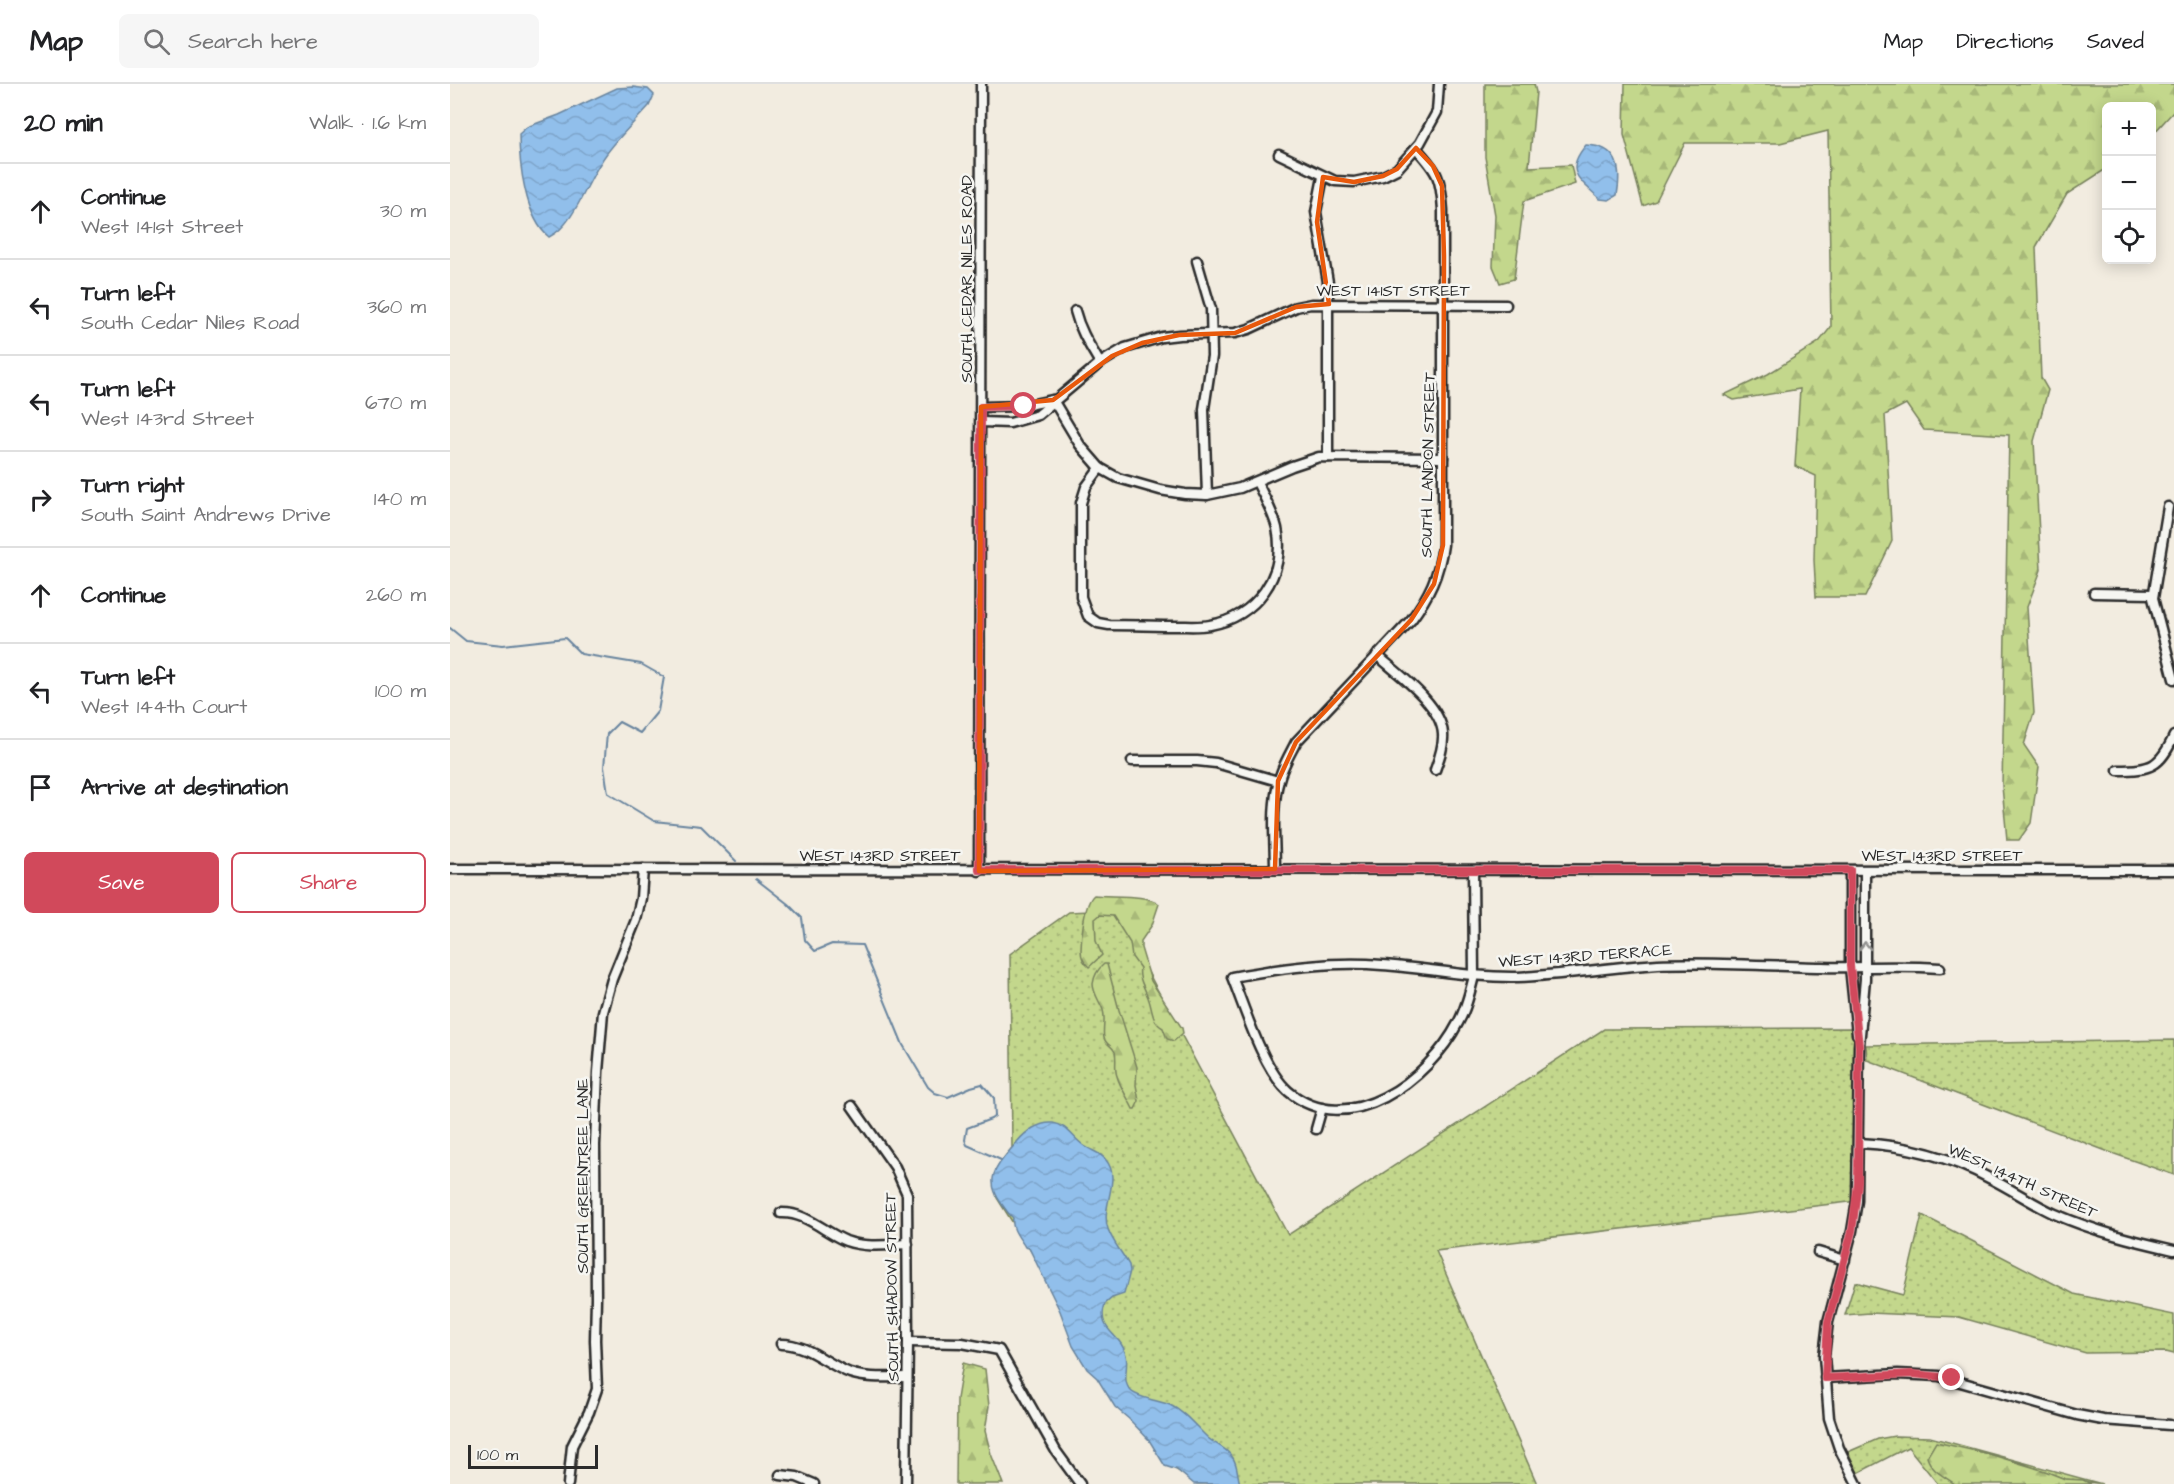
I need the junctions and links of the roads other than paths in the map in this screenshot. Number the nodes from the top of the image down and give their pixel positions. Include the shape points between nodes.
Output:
1 (981, 84) edge
2 (1438, 84) edge
3 (1416, 148) junction
4 (1279, 154) dead end
5 (1323, 177) junction
6 (1197, 261) dead end
7 (1329, 304) junction
8 (1444, 305) junction
9 (1506, 305) dead end
10 (1075, 311) dead end
11 (1212, 334) junction
12 (1100, 363) junction
13 (1053, 400) junction
14 (981, 407) junction
15 (981, 422) junction
16 (1328, 458) junction
17 (1443, 458) junction
18 (1100, 468) junction
19 (1257, 482) junction
20 (1207, 495) junction
21 (2168, 507) dead end
22 (2094, 593) dead end
23 (2153, 594) junction
24 (1377, 655) junction
25 (2174, 679) edge
26 (2174, 736) edge
27 (1132, 761) dead end
28 (1435, 770) dead end
29 (2118, 770) dead end
30 (1278, 781) junction
31 (450, 868) edge
32 (1275, 869) junction
33 (643, 870) junction
34 (979, 870) junction
35 (1850, 870) junction
36 (1864, 870) junction
37 (2174, 870) edge
38 (1473, 871) junction
39 (1850, 966) junction
40 (1865, 966) junction
41 (1940, 968) dead end
42 (1474, 976) junction
43 (1859, 1046) junction
44 (852, 1106) dead end
45 (1322, 1108) junction
46 (1316, 1129) dead end
47 (1859, 1143) junction
48 (781, 1213) dead end
49 (908, 1244) junction
50 (2174, 1250) edge
51 (1818, 1252) dead end
52 (1845, 1260) junction
53 (908, 1342) junction
54 (781, 1344) dead end
55 (907, 1377) junction
56 (1825, 1378) junction
57 (2170, 1425) dead end
58 (780, 1474) dead end
59 (568, 1484) edge
60 (814, 1484) edge
61 (906, 1484) edge
62 (1079, 1484) edge
63 (1857, 1484) edge

1 - 14 street, SOUTH CEDAR NILES ROAD
2 - 3 street via 1437,112
3 - 5 street via 1397,169 1383,176 1354,182
3 - 8 street, SOUTH LANDON STREET via 1432,166 1442,186
4 - 5 street
5 - 7 street via 1317,222
6 - 11 street via 1211,309
7 - 8 street, WEST 141ST STREET
7 - 11 street, WEST 141ST STREET via 1296,306 1249,329
7 - 16 street
8 - 9 street, WEST 141ST STREET
8 - 17 street, SOUTH LANDON STREET
10 - 12 street
11 - 12 street, WEST 141ST STREET via 1152,340 1125,348
11 - 20 street via 1204,409
12 - 13 street, WEST 141ST STREET
13 - 14 street, WEST 141ST STREET via 1018,407
13 - 15 street, WEST 141ST STREET via 1038,414 1021,421
13 - 18 street via 1080,445
14 - 15 street, SOUTH CEDAR NILES ROAD
15 - 34 street, SOUTH CEDAR NILES ROAD
16 - 17 street
16 - 19 street via 1305,460
17 - 24 street, SOUTH LANDON STREET via 1441,565 1424,603
18 - 19 street via 1086,487 1080,516 1081,597 1088,616 1109,626 1207,626 1235,618 1257,602 1276,571 1279,551 1274,518
18 - 20 street via 1118,478 1160,490
19 - 20 street
21 - 23 street
22 - 23 street
23 - 25 street
24 - 28 street via 1424,697 1438,717 1443,733
24 - 30 street, SOUTH LANDON STREET via 1296,742
26 - 29 street via 2165,754 2152,766 2144,770
27 - 30 street via 1216,763
30 - 32 street, SOUTH LANDON STREET
31 - 33 street, WEST 143RD STREET
32 - 34 street, WEST 143RD STREET
32 - 38 street, WEST 143RD STREET
33 - 34 street, WEST 143RD STREET
33 - 59 street, SOUTH GREENTREE LANE via 636,920 603,1012 595,1145 597,1389 572,1446
35 - 36 street, WEST 143RD STREET
35 - 38 street, WEST 143RD STREET
35 - 39 street
36 - 37 street, WEST 143RD STREET
40 -> 36 street
38 - 42 street
39 - 40 street, WEST 143RD TERRACE
39 - 42 street, WEST 143RD TERRACE via 1681,964 1536,976
39 - 43 street
40 - 41 street, WEST 143RD TERRACE
40 - 43 street
42 - 45 street via 1458,1023 1444,1046 1419,1073 1365,1106
42 - 45 street, WEST 143RD TERRACE via 1345,964 1294,966 1232,977 1273,1072 1296,1097
43 - 47 street
44 - 49 street, SOUTH SHADOW STREET via 904,1185
45 - 46 street
47 - 50 street, WEST 144TH STREET via 1914,1150 1957,1164 2058,1215 2117,1237
47 - 52 street via 1857,1201
48 - 49 street via 798,1215 856,1244
49 - 53 street, SOUTH SHADOW STREET
51 - 52 street
52 - 56 street via 1828,1322
53 - 55 street, SOUTH SHADOW STREET
53 - 62 street via 962,1342 999,1350 1048,1438
54 - 55 street via 803,1347 854,1374
55 - 61 street, SOUTH SHADOW STREET
56 - 57 street via 1939,1376 2077,1415
56 - 63 street via 1833,1433
58 - 60 street

